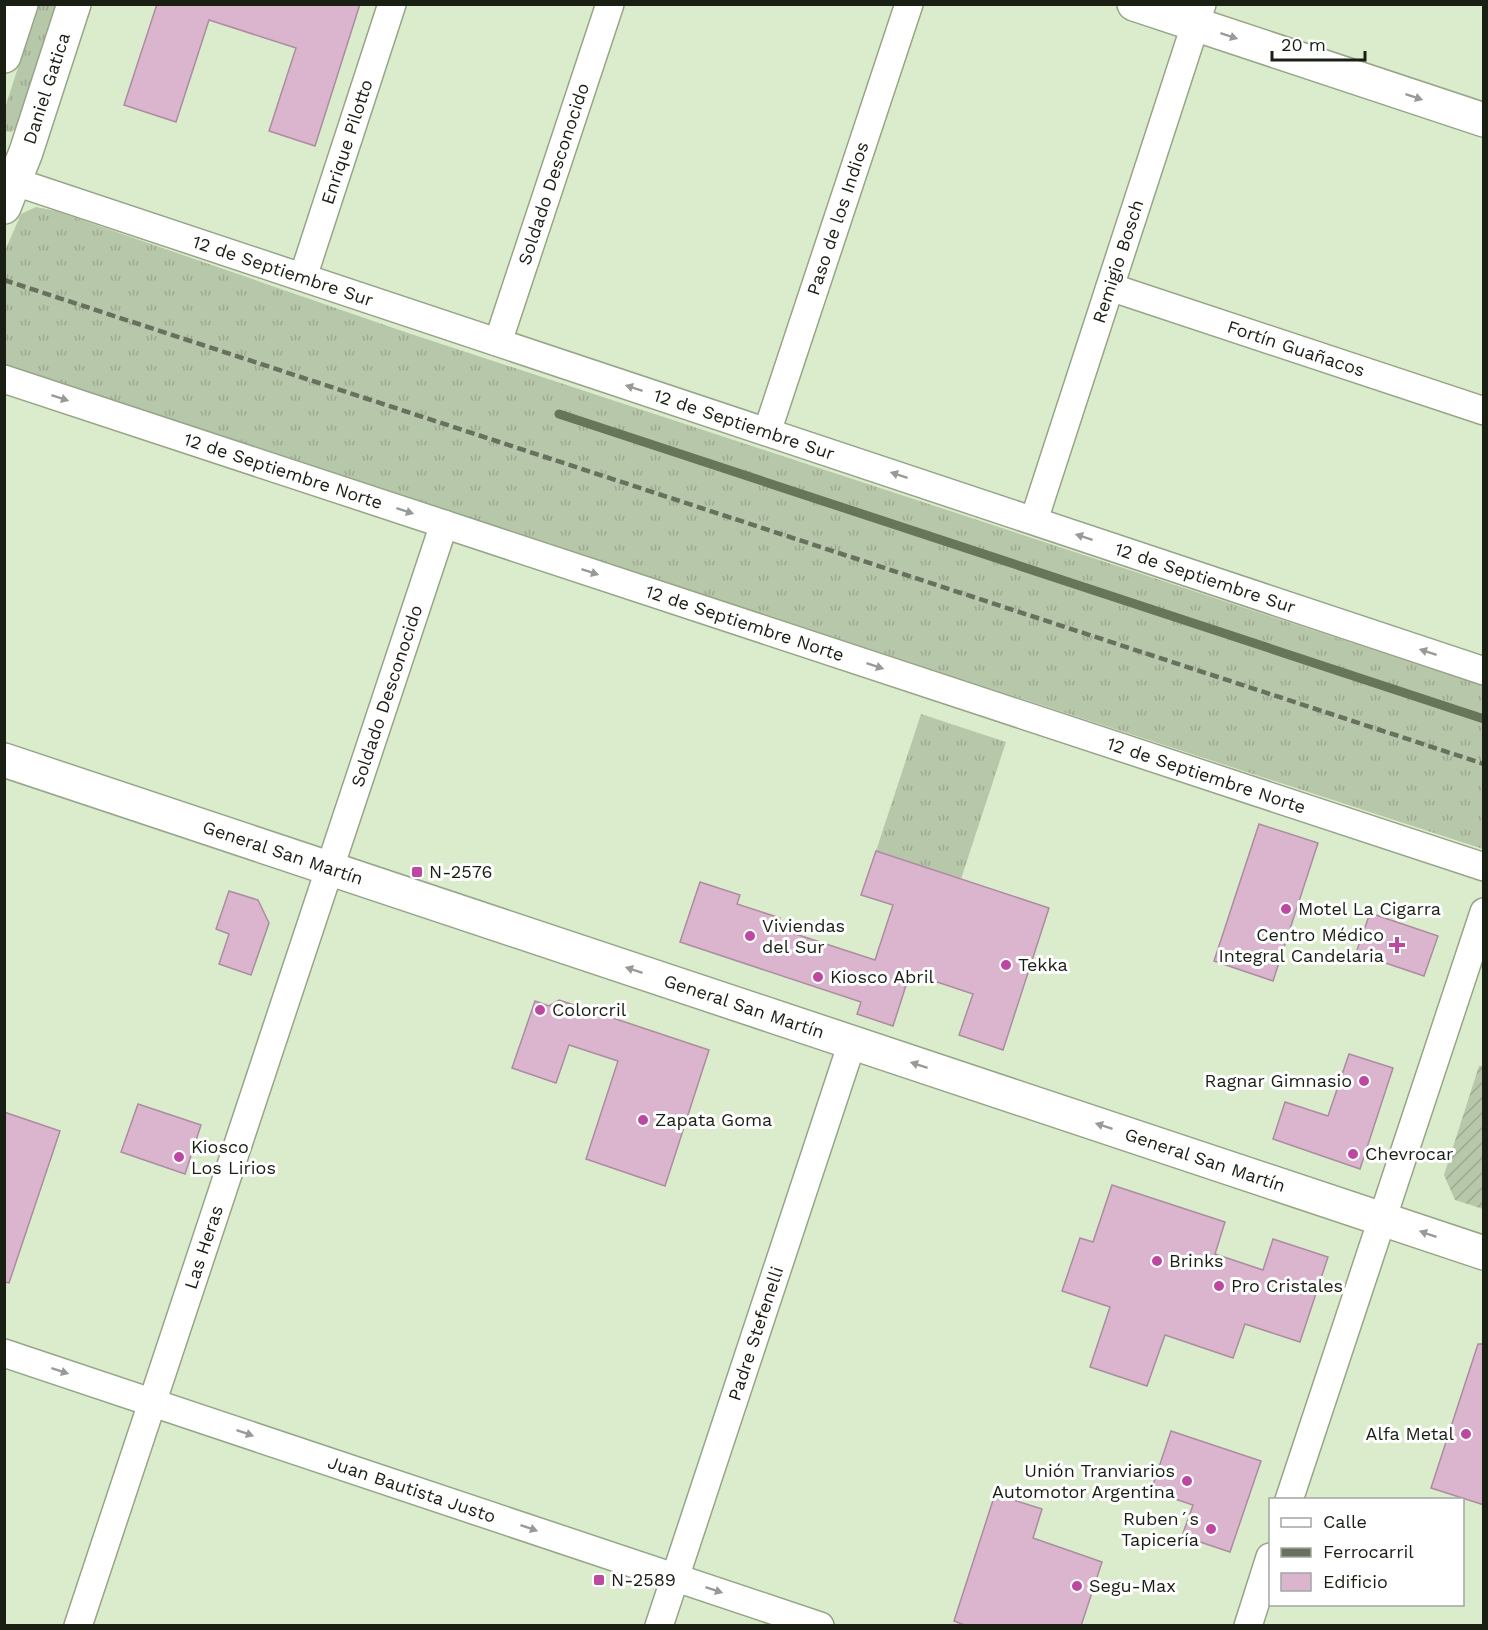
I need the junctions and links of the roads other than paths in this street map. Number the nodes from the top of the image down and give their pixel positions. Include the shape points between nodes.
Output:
1 (21, 4) edge
2 (74, 4) edge
3 (392, 4) edge
4 (610, 4) edge
5 (909, 4) edge
6 (1134, 4) edge
7 (1198, 15) edge
8 (4, 56) edge
9 (1484, 120) edge
10 (8, 189) edge
11 (303, 277) junction
12 (1110, 287) junction
13 (498, 342) junction
14 (4, 379) edge
15 (1484, 411) edge
16 (767, 432) junction
17 (1034, 520) junction
18 (444, 524) junction
19 (1484, 671) edge
20 (4, 760) edge
21 (1484, 867) edge
22 (331, 869) junction
23 (1484, 912) edge
24 (852, 1043) junction
25 (1383, 1218) junction
26 (1484, 1253) edge
27 (4, 1353) edge
28 (153, 1402) junction
29 (1291, 1498) edge
30 (1269, 1560) edge
31 (675, 1577) junction
32 (78, 1626) edge
33 (659, 1626) edge
34 (820, 1626) edge
35 (1248, 1626) edge

1 - 8 main road
2 - 10 main road, Daniel Gatica
3 - 11 street, Enrique Pilotto
4 - 13 street, Soldado Desconocido
5 - 16 street, Paso de los Indios
6 - 7 main road
7 -> 9 main road
7 - 12 street, Remigio Bosch
10 - 11 street, 12 de Septiembre Sur
11 - 13 street, 12 de Septiembre Sur
12 - 15 street, Fortín Guañacos
12 - 17 street, Remigio Bosch
16 -> 13 street, 12 de Septiembre Sur
14 -> 18 street, 12 de Septiembre Norte
17 -> 16 street, 12 de Septiembre Sur
19 -> 17 street, 12 de Septiembre Sur
18 -> 21 street, 12 de Septiembre Norte
18 - 22 street, Soldado Desconocido
20 - 22 main road, General San Martín
24 -> 22 main road, General San Martín
22 - 28 street, Las Heras
23 - 25 street
25 -> 24 main road, General San Martín
24 - 31 street, Padre Stefenelli
26 -> 25 main road, General San Martín
25 - 29 street
27 -> 28 street, Juan Bautista Justo
28 -> 31 street, Juan Bautista Justo
28 - 32 street, Las Heras
30 - 35 street
31 - 33 street, Padre Stefenelli
31 -> 34 street, Juan Bautista Justo

